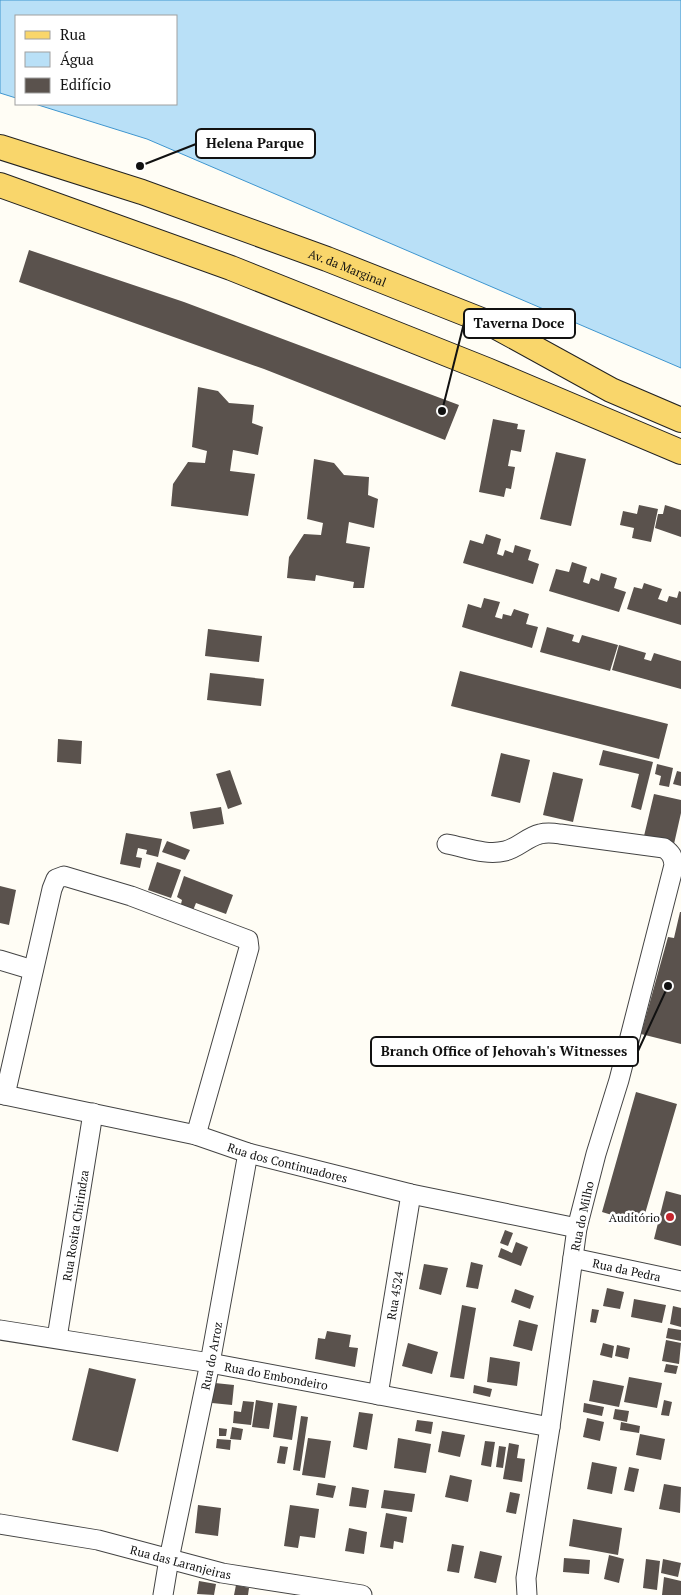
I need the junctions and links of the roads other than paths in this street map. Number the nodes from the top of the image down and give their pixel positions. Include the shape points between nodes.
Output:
1 (0, 147) edge
2 (0, 185) edge
3 (681, 420) edge
4 (681, 452) edge
5 (447, 844) dead end
6 (0, 960) edge
7 (33, 970) junction
8 (2, 1095) edge
9 (93, 1113) junction
10 (196, 1136) junction
11 (248, 1153) junction
12 (410, 1194) junction
13 (577, 1228) junction
14 (573, 1258) junction
15 (681, 1281) edge
16 (0, 1330) edge
17 (57, 1338) junction
18 (210, 1364) junction
19 (378, 1395) junction
20 (550, 1427) junction
21 (0, 1524) edge
22 (169, 1559) junction
23 (163, 1595) edge
24 (362, 1595) edge
25 (528, 1595) edge

1 - 3 main road, Av. da Marginal via 142,192 309,252 489,323 611,390
2 - 4 main road via 231,268
5 - 13 street, Rua do Milho via 490,853 504,852 543,833 664,848 671,853 674,865
6 - 7 street
7 - 8 street
7 - 10 street via 52,889 61,876 131,896 248,940
8 - 9 street, Rua dos Continuadores
9 - 10 street, Rua dos Continuadores
9 - 17 street, Rua Rosita Chirindza
10 - 11 street, Rua dos Continuadores
11 - 12 street, Rua dos Continuadores
11 - 18 street, Rua do Arroz
12 - 13 street, Rua dos Continuadores
12 - 19 street, Rua 4524
13 - 14 street, Rua do Milho
14 - 15 street, Rua da Pedra
14 - 20 street, Rua do Milho
16 - 17 street, Rua do Embondeiro
17 - 18 street, Rua do Embondeiro
18 - 19 street, Rua do Embondeiro
18 - 22 street, Rua do Arroz
19 - 20 street, Rua do Embondeiro
20 - 25 street, Rua do Milho via 526,1578
21 - 22 street, Rua das Laranjeiras via 98,1540
22 - 23 street, Rua do Arroz
22 - 24 street, Rua das Laranjeiras via 230,1574

